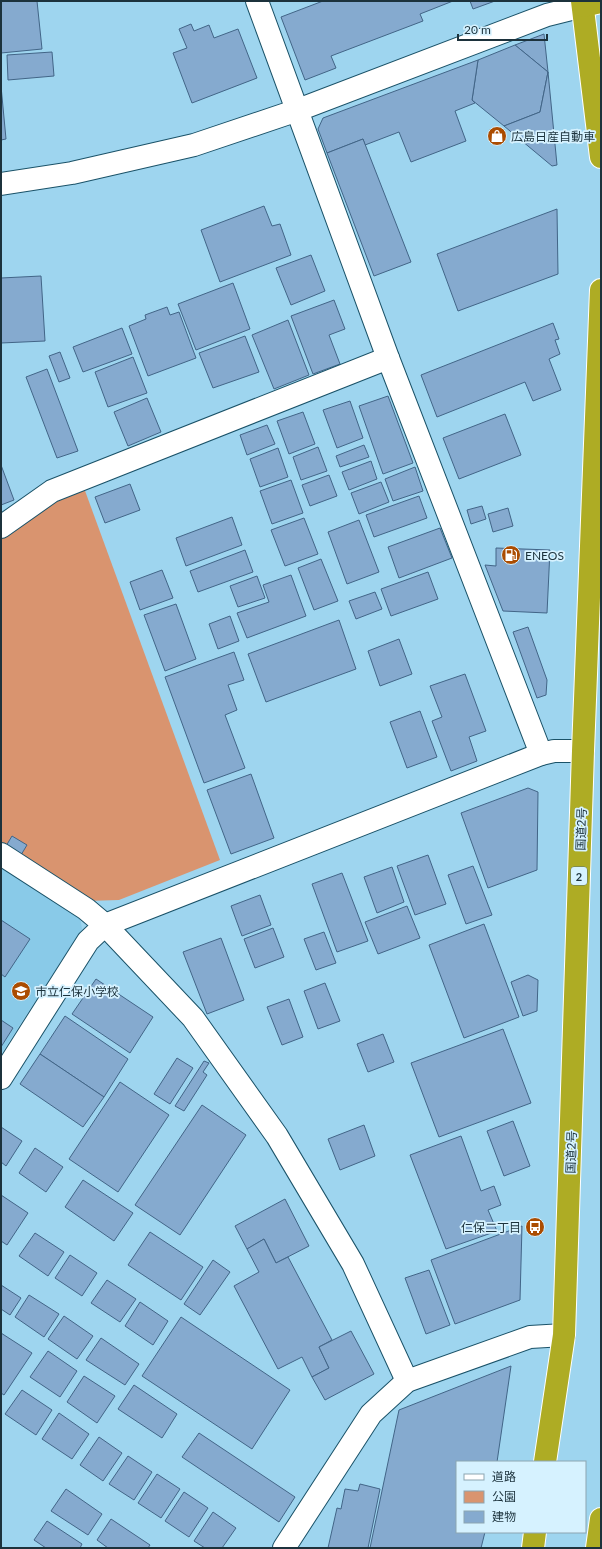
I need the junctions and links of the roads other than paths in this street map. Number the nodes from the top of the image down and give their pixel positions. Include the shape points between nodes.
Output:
1 (257, 1) edge
2 (588, 3) edge
3 (298, 110) junction
4 (601, 157) edge
5 (1, 184) edge
6 (601, 290) edge
7 (388, 358) junction
8 (1, 526) edge
9 (583, 751) junction
10 (541, 754) junction
11 (1, 854) edge
12 (105, 925) junction
13 (1, 1078) edge
14 (564, 1335) junction
15 (407, 1381) junction
16 (545, 1461) edge
17 (601, 1519) edge
18 (535, 1533) edge
19 (284, 1548) edge
20 (533, 1548) edge
21 (597, 1548) edge

1 - 3 street
2 - 3 street via 546,15
2 - 4 highway
3 - 5 street via 194,145 72,173
3 - 7 street
6 - 9 highway, 国道2号 / 2
7 - 8 street via 52,491
7 - 10 street
9 - 10 street via 554,751
9 - 14 highway, 国道2号 / 2
10 - 12 street
11 - 12 street via 86,909
12 - 13 street via 88,941
12 - 15 street via 192,1018 277,1136 353,1264
14 - 15 street via 530,1337
14 - 16 highway, 国道2号 / 2
15 - 19 street via 371,1414
17 - 21 highway
18 - 20 highway

